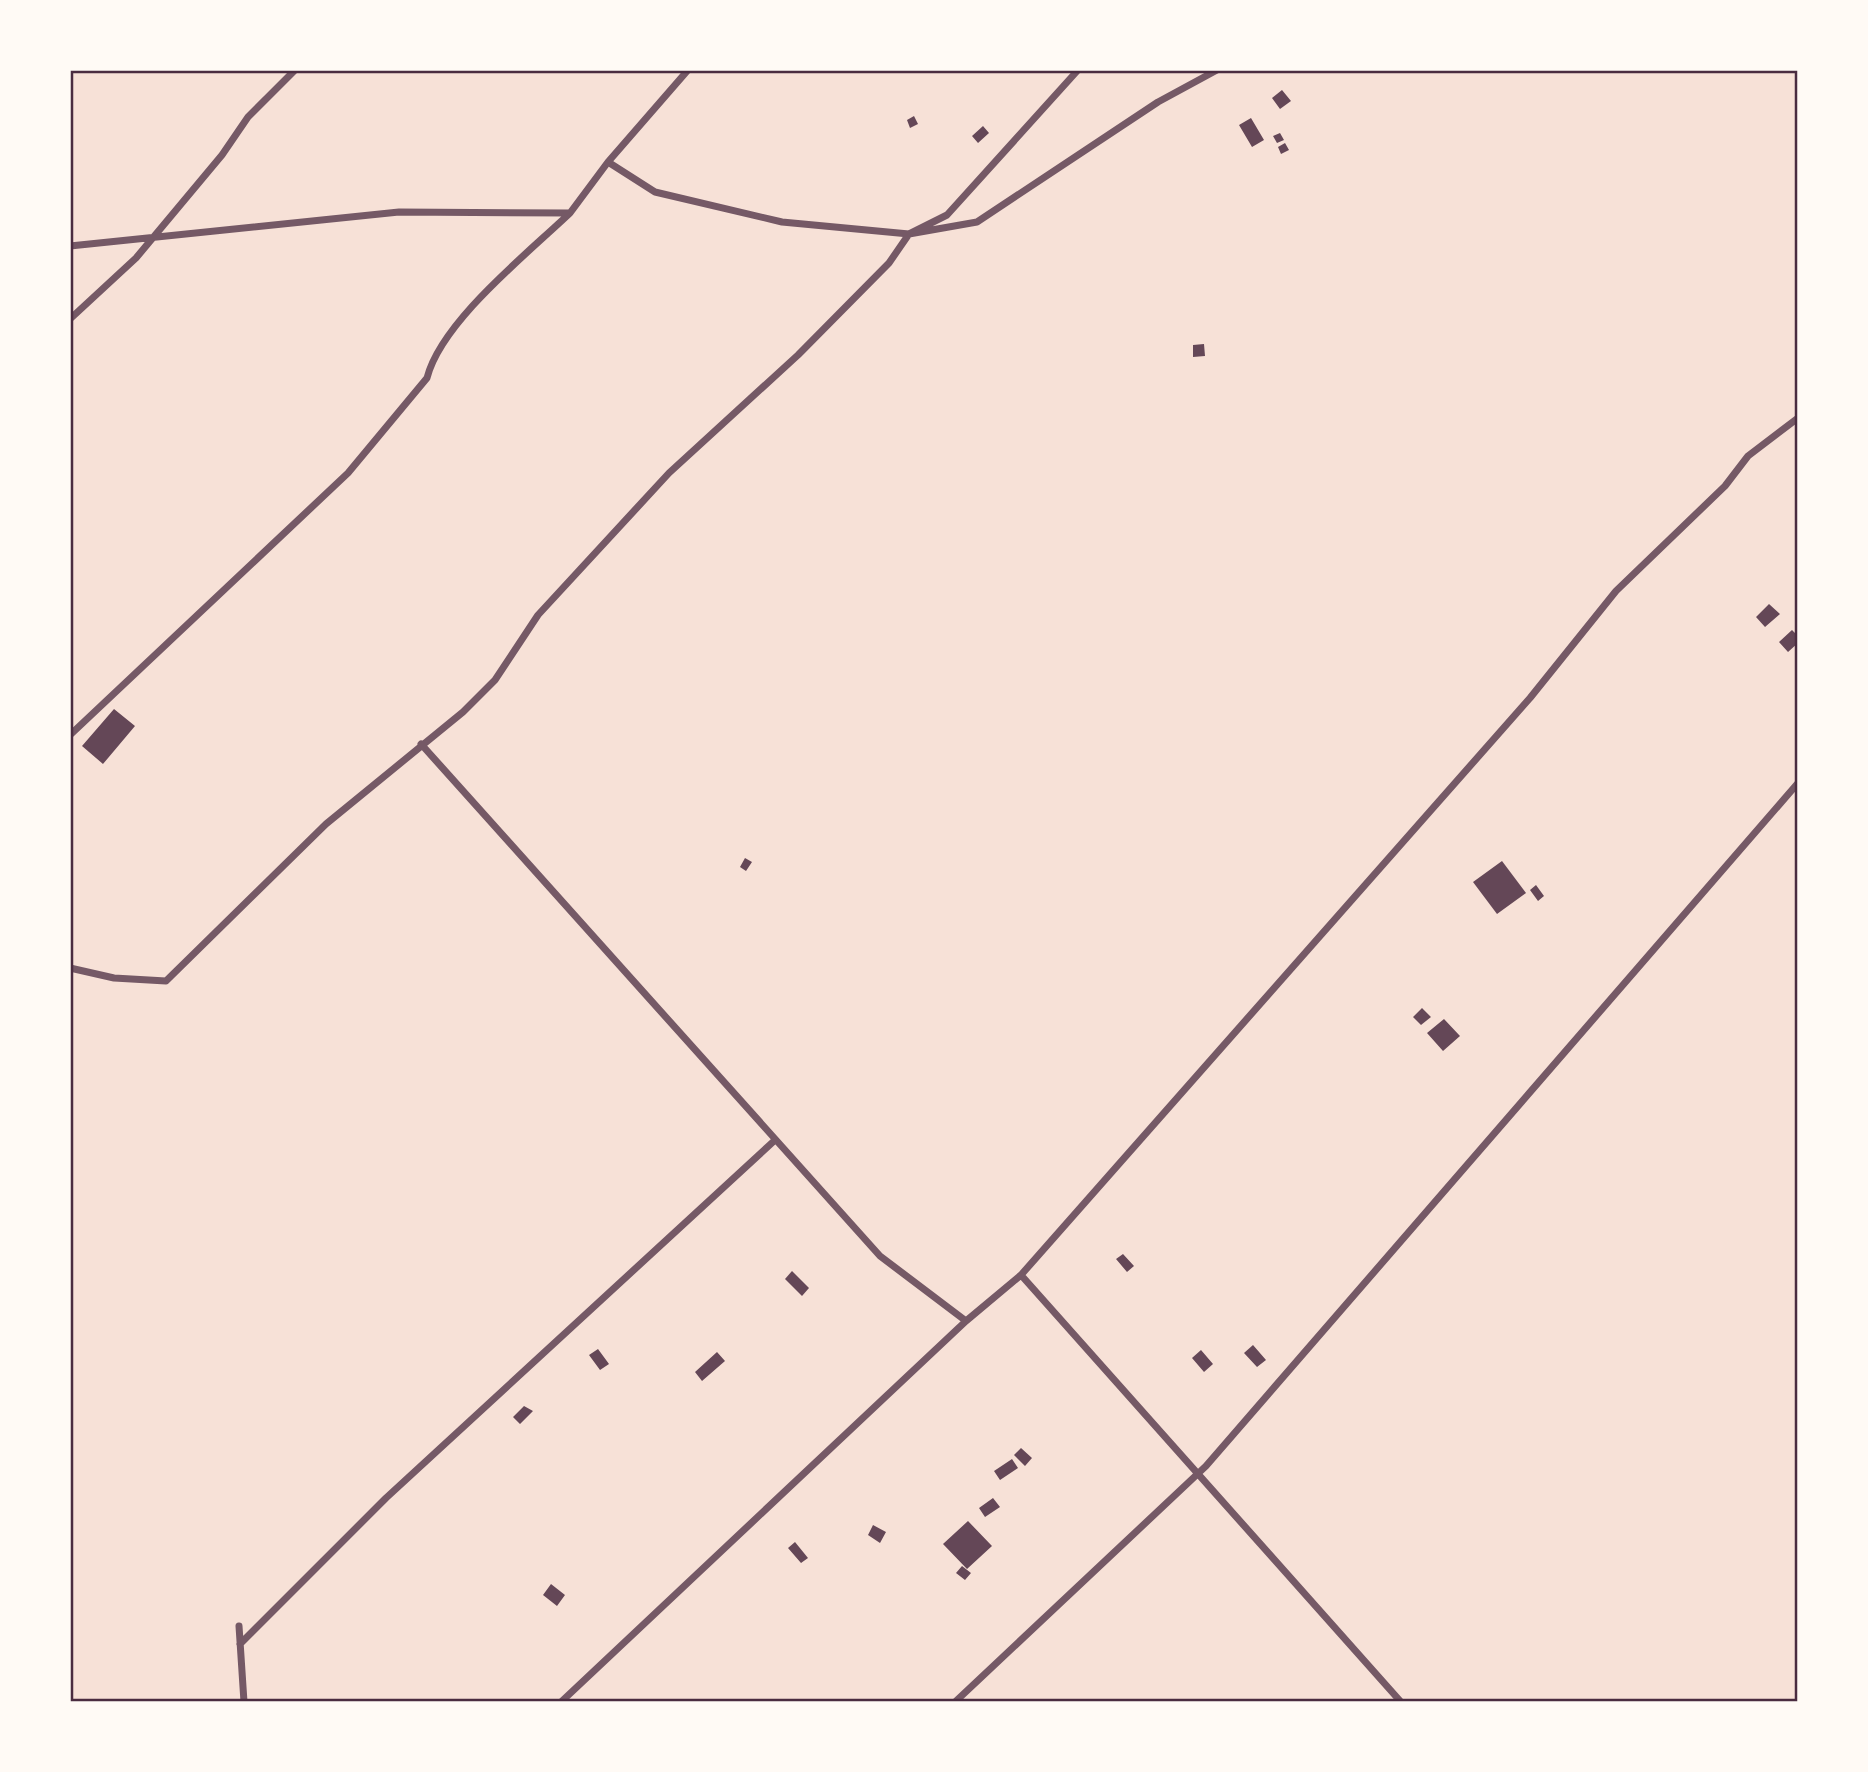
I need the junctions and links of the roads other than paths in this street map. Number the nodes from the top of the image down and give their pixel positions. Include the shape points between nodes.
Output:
1 (295, 70) edge
2 (688, 70) edge
3 (1078, 70) edge
4 (1217, 70) edge
5 (608, 162) junction
6 (570, 213) junction
7 (909, 234) junction
8 (153, 238) junction
9 (70, 246) edge
10 (70, 319) edge
11 (1798, 418) edge
12 (70, 735) edge
13 (421, 744) junction
14 (1798, 783) edge
15 (70, 968) edge
16 (774, 1141) junction
17 (1021, 1275) junction
18 (966, 1321) junction
19 (1199, 1473) junction
20 (239, 1626) dead end
21 (240, 1644) junction
22 (244, 1702) edge
23 (561, 1702) edge
24 (955, 1702) edge
25 (1401, 1702) edge

1 - 8 street via 248,117
2 - 5 street
3 - 7 street via 947,215
4 - 7 street via 1158,102 977,222
5 - 6 street
5 - 7 street via 655,192 782,222
6 - 8 street via 399,212
6 - 12 street via 458,324 432,359 427,379 348,473
7 - 13 street via 856,298 669,473 538,615 495,680
8 - 9 street
8 - 10 street
11 - 17 street via 1748,456 1725,486 1616,591 1530,698
13 - 15 street via 326,824 166,981 114,978
13 - 16 street
14 - 19 street
16 - 18 street via 880,1256
16 - 21 street via 386,1498
17 - 18 street
17 - 19 street
18 - 23 street
19 - 24 street
19 - 25 street
20 - 21 street
21 - 22 street

